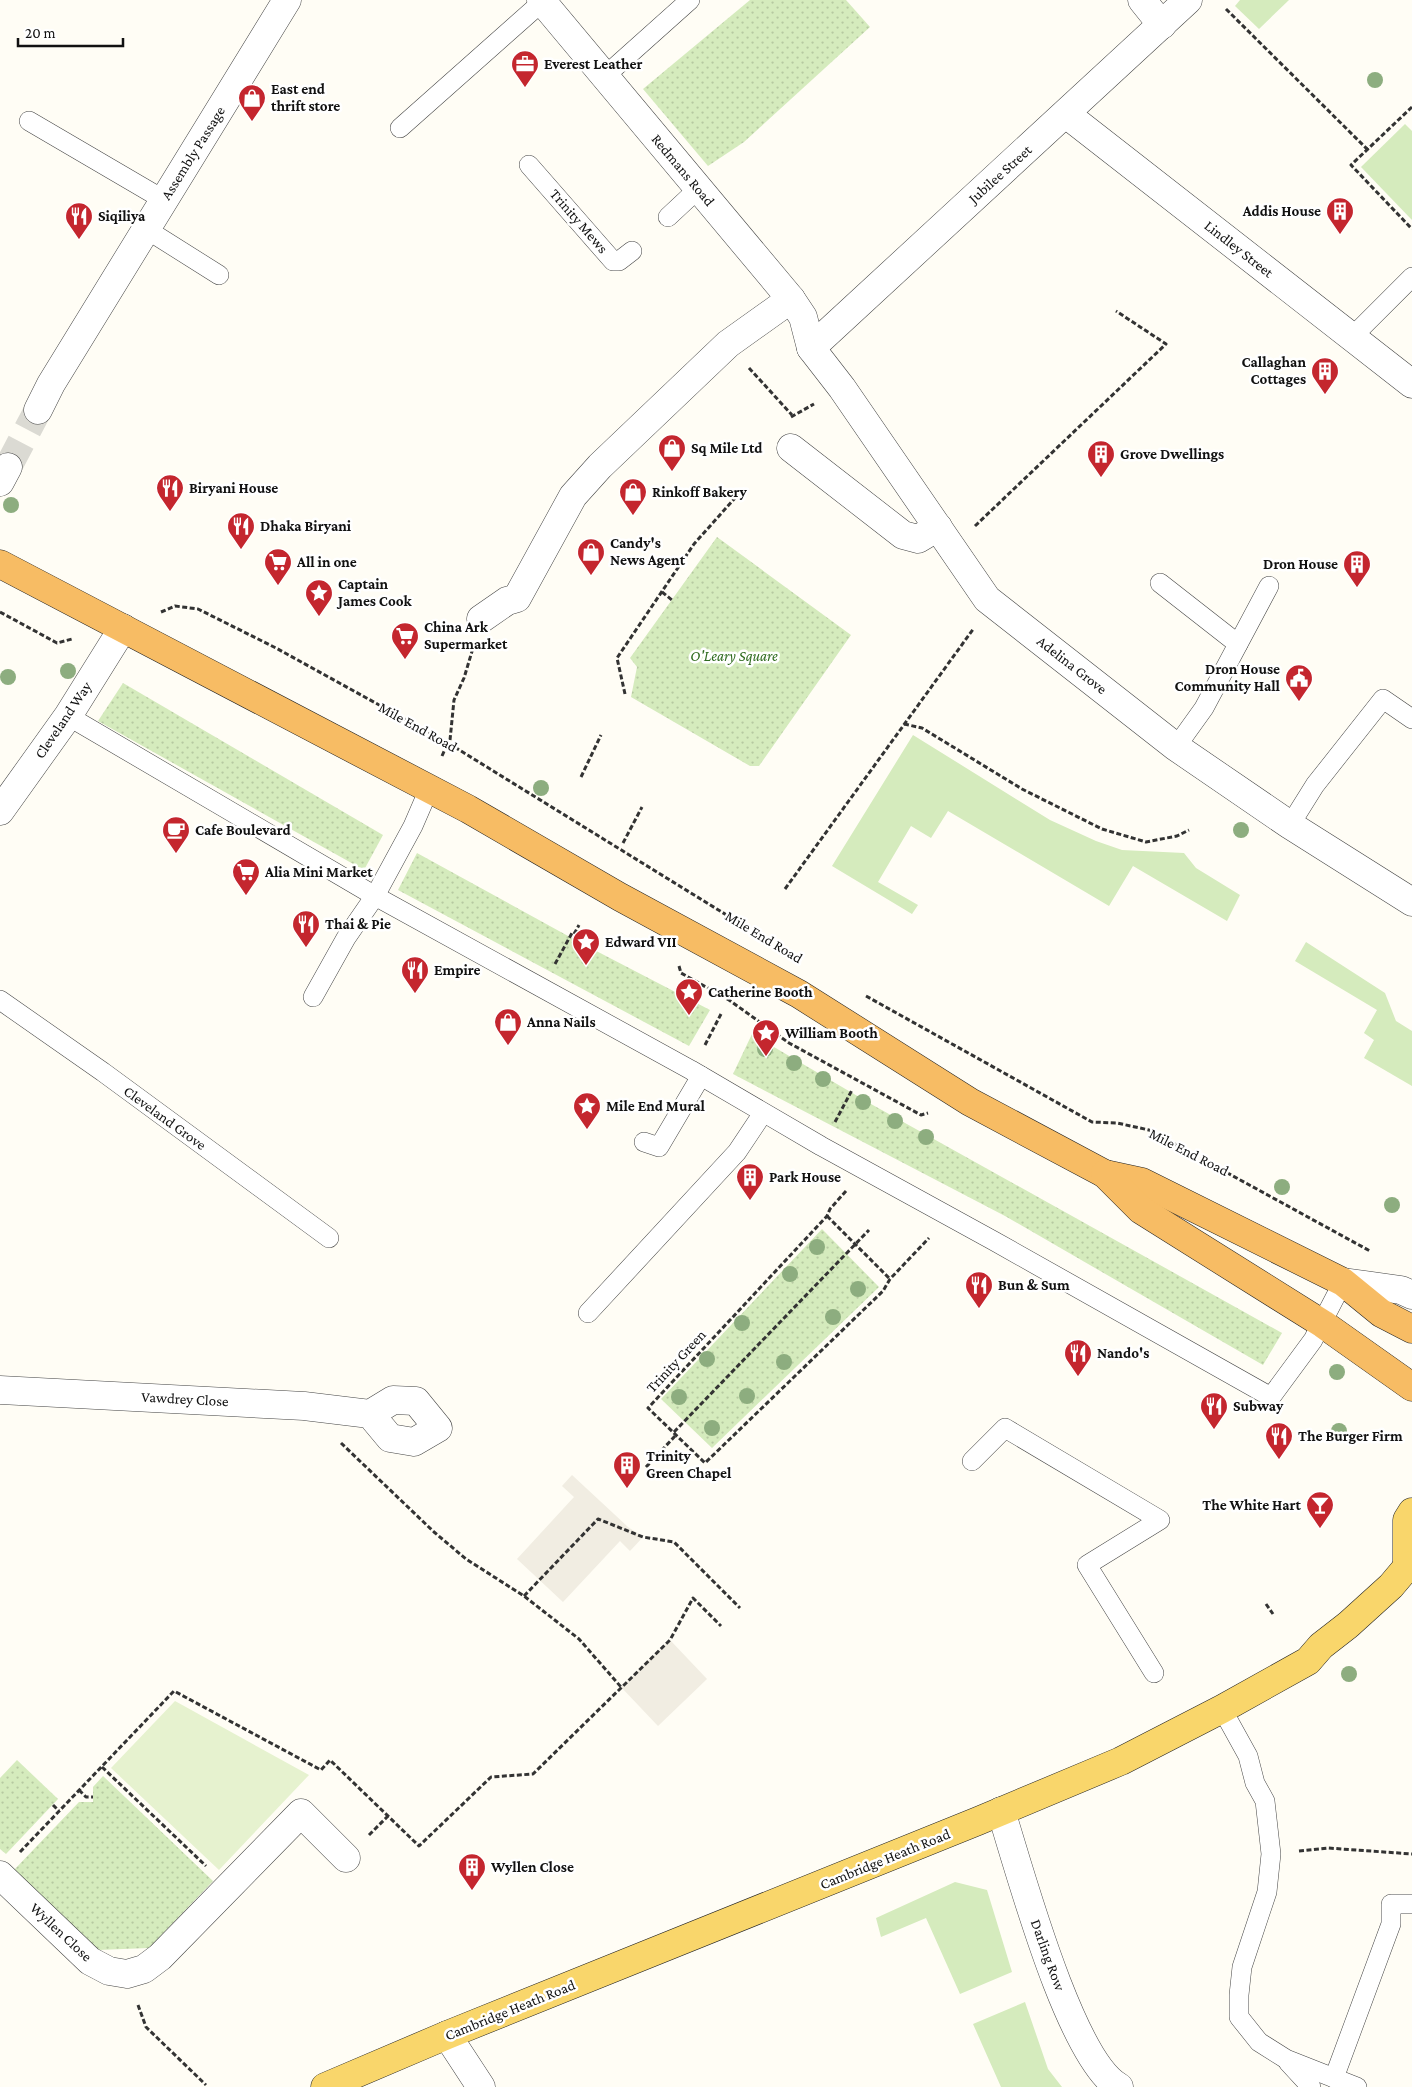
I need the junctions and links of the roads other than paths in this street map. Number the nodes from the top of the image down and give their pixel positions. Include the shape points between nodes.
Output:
1 (288, 0) edge
2 (690, 0) edge
3 (1142, 0) edge
4 (1188, 0) edge
5 (541, 1) edge
6 (1162, 25) junction
7 (604, 76) junction
8 (1066, 114) junction
9 (29, 122) dead end
10 (400, 128) dead end
11 (529, 165) dead end
12 (698, 189) junction
13 (164, 200) junction
14 (668, 217) dead end
15 (146, 229) junction
16 (632, 250) dead end
17 (219, 275) dead end
18 (1412, 277) edge
19 (791, 298) junction
20 (1352, 337) junction
21 (811, 348) junction
22 (1412, 384) edge
23 (38, 410) tunnel mouth
24 (789, 436) road end
25 (944, 538) junction
26 (0, 564) edge
27 (1160, 583) dead end
28 (1269, 586) dead end
29 (481, 619) dead end
30 (123, 628) junction
31 (1238, 644) junction
32 (68, 716) junction
33 (1412, 719) edge
34 (1176, 747) junction
35 (429, 789) junction
36 (0, 811) edge
37 (1290, 825) junction
38 (375, 896) junction
39 (1412, 902) edge
40 (313, 997) dead end
41 (0, 1000) edge
42 (701, 1076) junction
43 (763, 1113) junction
44 (644, 1142) dead end
45 (1104, 1174) junction
46 (329, 1238) dead end
47 (1343, 1282) junction
48 (1412, 1295) edge
49 (588, 1312) dead end
50 (1323, 1324) junction
51 (1412, 1329) edge
52 (1412, 1387) edge
53 (0, 1390) edge
54 (370, 1414) dead end
55 (972, 1461) dead end
56 (1412, 1512) edge
57 (1409, 1566) edge
58 (1154, 1673) dead end
59 (1222, 1709) junction
60 (1001, 1810) junction
61 (346, 1858) dead end
62 (7, 1867) edge
63 (1412, 1904) edge
64 (447, 2035) junction
65 (1286, 2059) junction
66 (1334, 2078) junction
67 (325, 2087) edge
68 (481, 2087) edge
69 (1119, 2087) edge
70 (1311, 2087) edge
71 (1357, 2087) edge

1 - 13 street, Assembly Passage
2 - 7 lane
3 - 6 street
4 - 6 street, Jubilee Street
5 - 7 street, Redmans Road
5 - 10 lane
6 - 8 street, Jubilee Street
7 - 12 street, Redmans Road
8 - 20 street, Lindley Street
8 - 21 street, Jubilee Street
9 - 13 lane
11 - 16 lane, Trinity Mews via 614,261 619,261
12 - 14 lane
12 - 19 street, Redmans Road
13 - 15 street, Assembly Passage
15 - 17 lane
15 - 23 street, Assembly Passage
18 - 20 lane
19 - 21 street, Redmans Road via 804,317
19 - 29 street via 728,344 600,466 573,496 517,598
20 - 22 street, Lindley Street
21 - 25 street, Adelina Grove
24 - 25 street via 903,535 918,539
25 - 34 street, Adelina Grove via 987,599
26 - 30 highway
27 - 31 lane
28 - 31 lane
30 - 32 street, Cleveland Way
30 - 35 highway
31 - 34 lane via 1204,708
32 - 36 street, Cleveland Way
32 - 38 lane
33 - 37 lane via 1384,699 1315,785
34 - 37 street, Adelina Grove
35 - 38 lane
35 - 45 highway via 799,994 970,1102
37 - 39 street, Adelina Grove
38 - 40 lane via 346,938
38 - 42 lane
41 - 46 lane, Cleveland Grove
42 - 43 lane
42 - 44 lane via 659,1147
43 - 49 lane via 738,1152
43 - 50 lane via 1270,1397
45 - 47 highway via 1142,1182
45 - 50 highway via 1141,1210
47 - 48 street via 1401,1290
47 - 50 lane
47 - 51 highway via 1381,1313
50 - 52 highway
53 - 54 street, Vawdrey Close via 304,1406
55 - 58 lane via 1005,1428 1160,1520 1087,1565
56 - 57 main road, Cambridge Heath Road via 1407,1520
57 - 59 main road, Cambridge Heath Road via 1392,1586 1321,1646 1308,1661
59 - 60 main road, Cambridge Heath Road via 1111,1765
59 - 65 lane via 1248,1756 1265,1801 1271,1854 1268,1892 1242,1967 1239,2017 1260,2042
60 - 64 main road, Cambridge Heath Road
60 - 69 street, Darling Row via 1019,1872 1071,2019 1089,2054
61 - 62 street, Wyllen Close via 301,1813 160,1957 127,1974 109,1971 90,1961
63 - 66 lane via 1391,1904 1391,1924
64 - 67 main road, Cambridge Heath Road
64 - 68 street
65 - 66 lane
65 - 70 lane
66 - 71 lane

